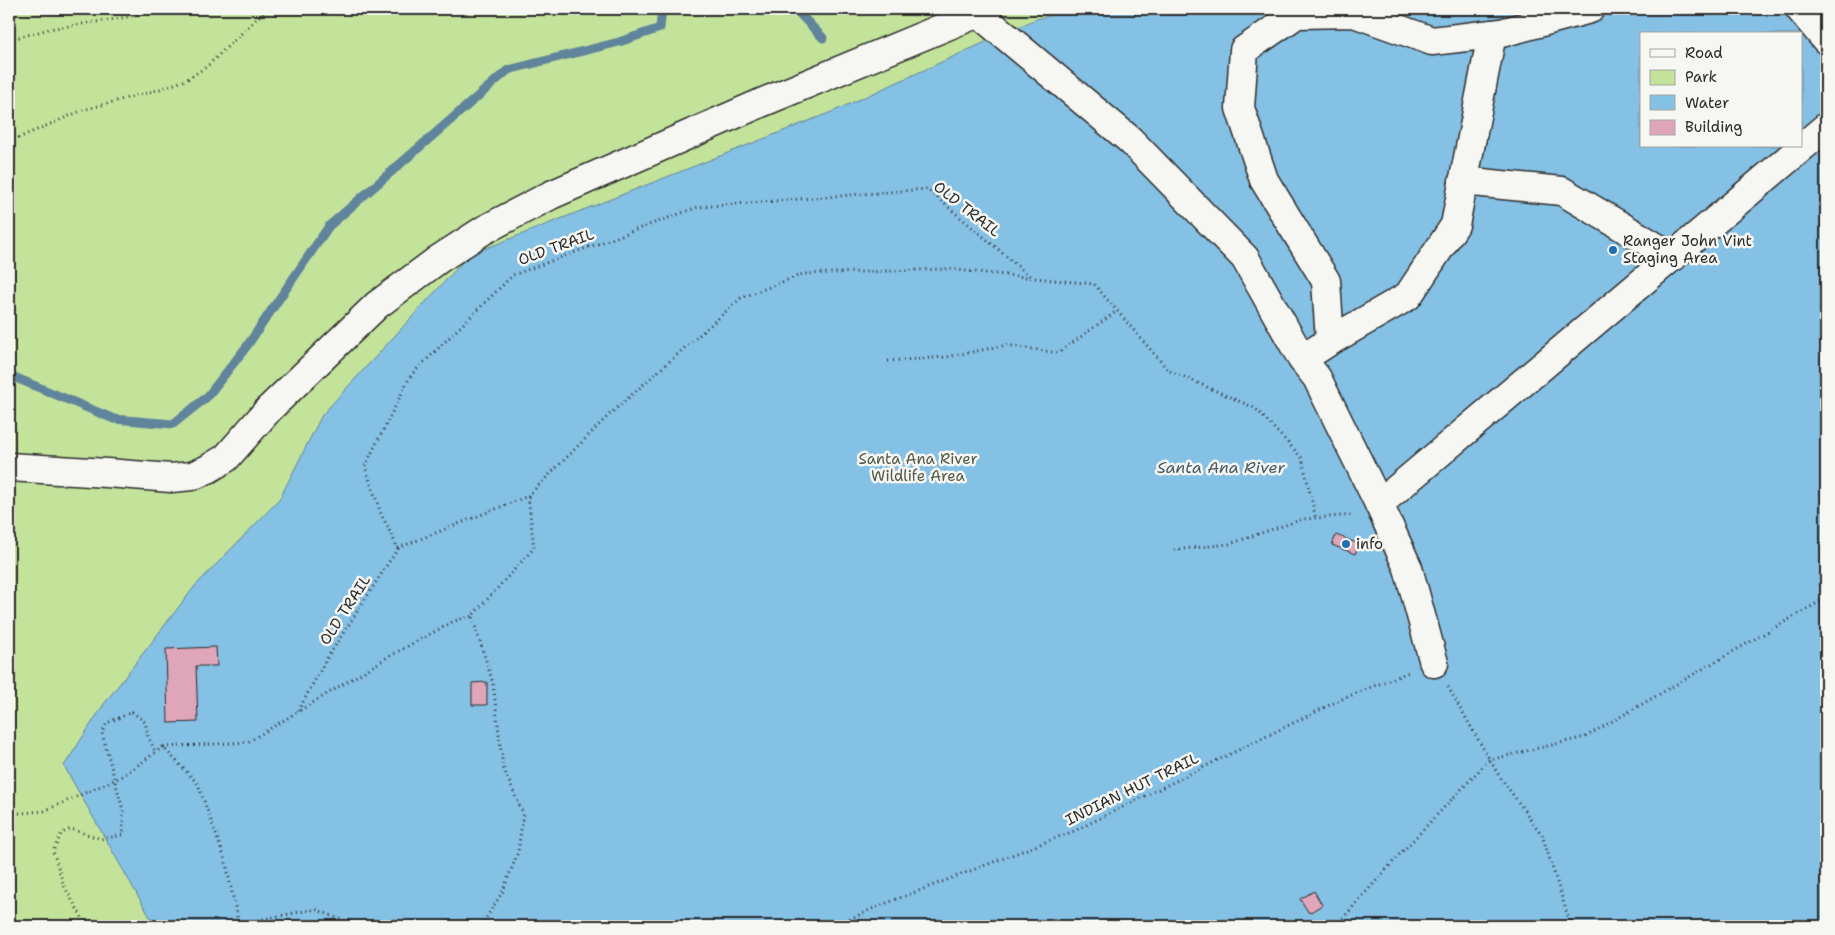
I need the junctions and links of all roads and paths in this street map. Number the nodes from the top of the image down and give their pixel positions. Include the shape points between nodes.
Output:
1 (169, 9) edge
2 (267, 9) edge
3 (1590, 9) edge
4 (1800, 9) edge
5 (983, 11) edge
6 (1492, 34) junction
7 (9, 40) edge
8 (1826, 40) edge
9 (1826, 127) edge
10 (9, 142) edge
11 (1802, 147) edge
12 (1801, 148) edge
13 (1463, 181) junction
14 (1672, 257) junction
15 (1033, 278) junction
16 (1117, 311) junction
17 (1330, 341) junction
18 (1302, 359) junction
19 (888, 361) dead end
20 (9, 467) edge
21 (528, 496) junction
22 (1380, 504) junction
23 (1316, 518) junction
24 (398, 548) junction
25 (1174, 550) dead end
26 (1826, 598) edge
27 (472, 616) junction
28 (1434, 663) junction
29 (298, 711) junction
30 (163, 748) junction
31 (156, 753) junction
32 (1489, 760) junction
33 (114, 780) junction
34 (9, 814) edge
35 (239, 925) edge
36 (87, 926) edge
37 (357, 926) edge
38 (481, 926) edge
39 (836, 926) edge
40 (1336, 926) edge
41 (1571, 926) edge

1 - 7 path via 49,28
2 - 10 path via 206,67 186,80 83,110
3 - 6 lane
4 - 8 lane
5 - 18 lane via 1130,140 1244,258
5 - 20 lane via 761,103 552,195 484,230 377,305 268,409 226,458 208,469 192,476 171,478
6 - 13 lane
6 - 17 lane via 1432,41 1354,12 1297,14 1244,50 1240,108 1264,180 1326,281
9 - 11 lane
12 - 14 lane
13 - 14 lane via 1562,191
13 - 17 lane via 1455,225 1408,296
14 - 22 lane
15 - 16 path via 1094,284
15 - 21 path via 946,269 802,274 741,298 609,415
15 - 24 path, OLD TRAIL via 927,189 698,207 513,275 412,376 365,466 381,514
16 - 19 path via 1058,353 1007,345 947,357
16 - 23 path via 1168,370 1254,408 1302,458
17 - 18 lane
18 - 22 lane via 1317,378
21 - 24 path
21 - 27 path via 534,548
22 - 23 path via 1354,515
22 - 28 lane via 1408,568
23 - 25 path via 1228,544
24 - 29 path, OLD TRAIL via 326,660
26 - 32 path via 1585,737
27 - 29 path via 454,620
27 - 38 path via 493,683 503,767 523,814 518,852 503,891
28 - 32 path
28 - 39 path, INDIAN HUT TRAIL via 1344,698 1074,831 874,908
29 - 30 path via 248,742
30 - 31 path
30 - 35 path via 198,784 226,864
31 - 33 path
31 - 33 path via 145,722 132,712 107,723 102,733
32 - 40 path
32 - 41 path via 1542,835
33 - 34 path via 44,811
33 - 36 path via 123,810 123,834 101,839 71,829 62,833 53,851 64,886
35 - 37 path via 315,909

